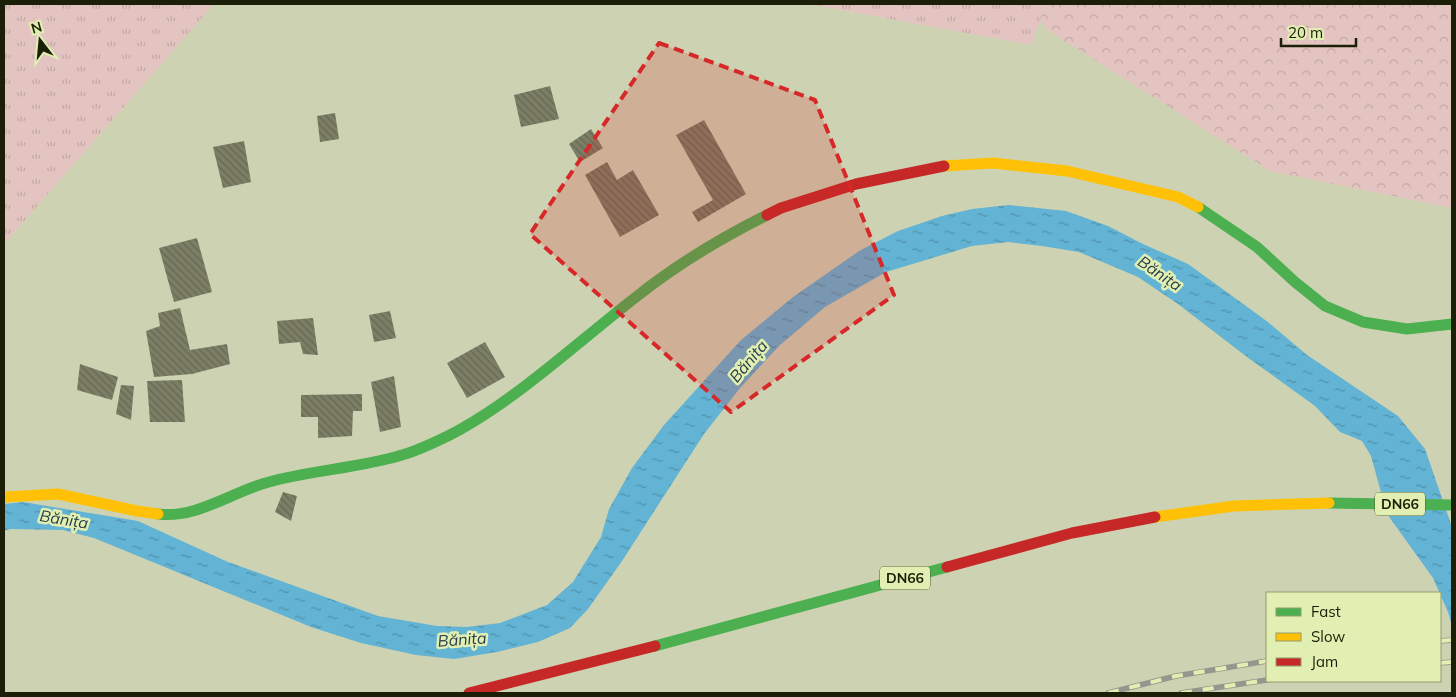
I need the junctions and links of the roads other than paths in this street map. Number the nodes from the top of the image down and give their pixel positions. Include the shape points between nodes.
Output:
1 (1452, 324) edge
2 (4, 497) edge
3 (1452, 505) edge
4 (469, 693) edge

1 - 2 main road via 1407,329 1363,322 1325,306 1257,247 1205,210 1178,197 1067,171 993,163 942,166 856,184 781,208 743,227 690,258 637,296 501,403 460,430 404,455 268,482 193,512 167,515 58,494
3 - 4 main road, DN66 via 1348,502 1234,506 1126,521

